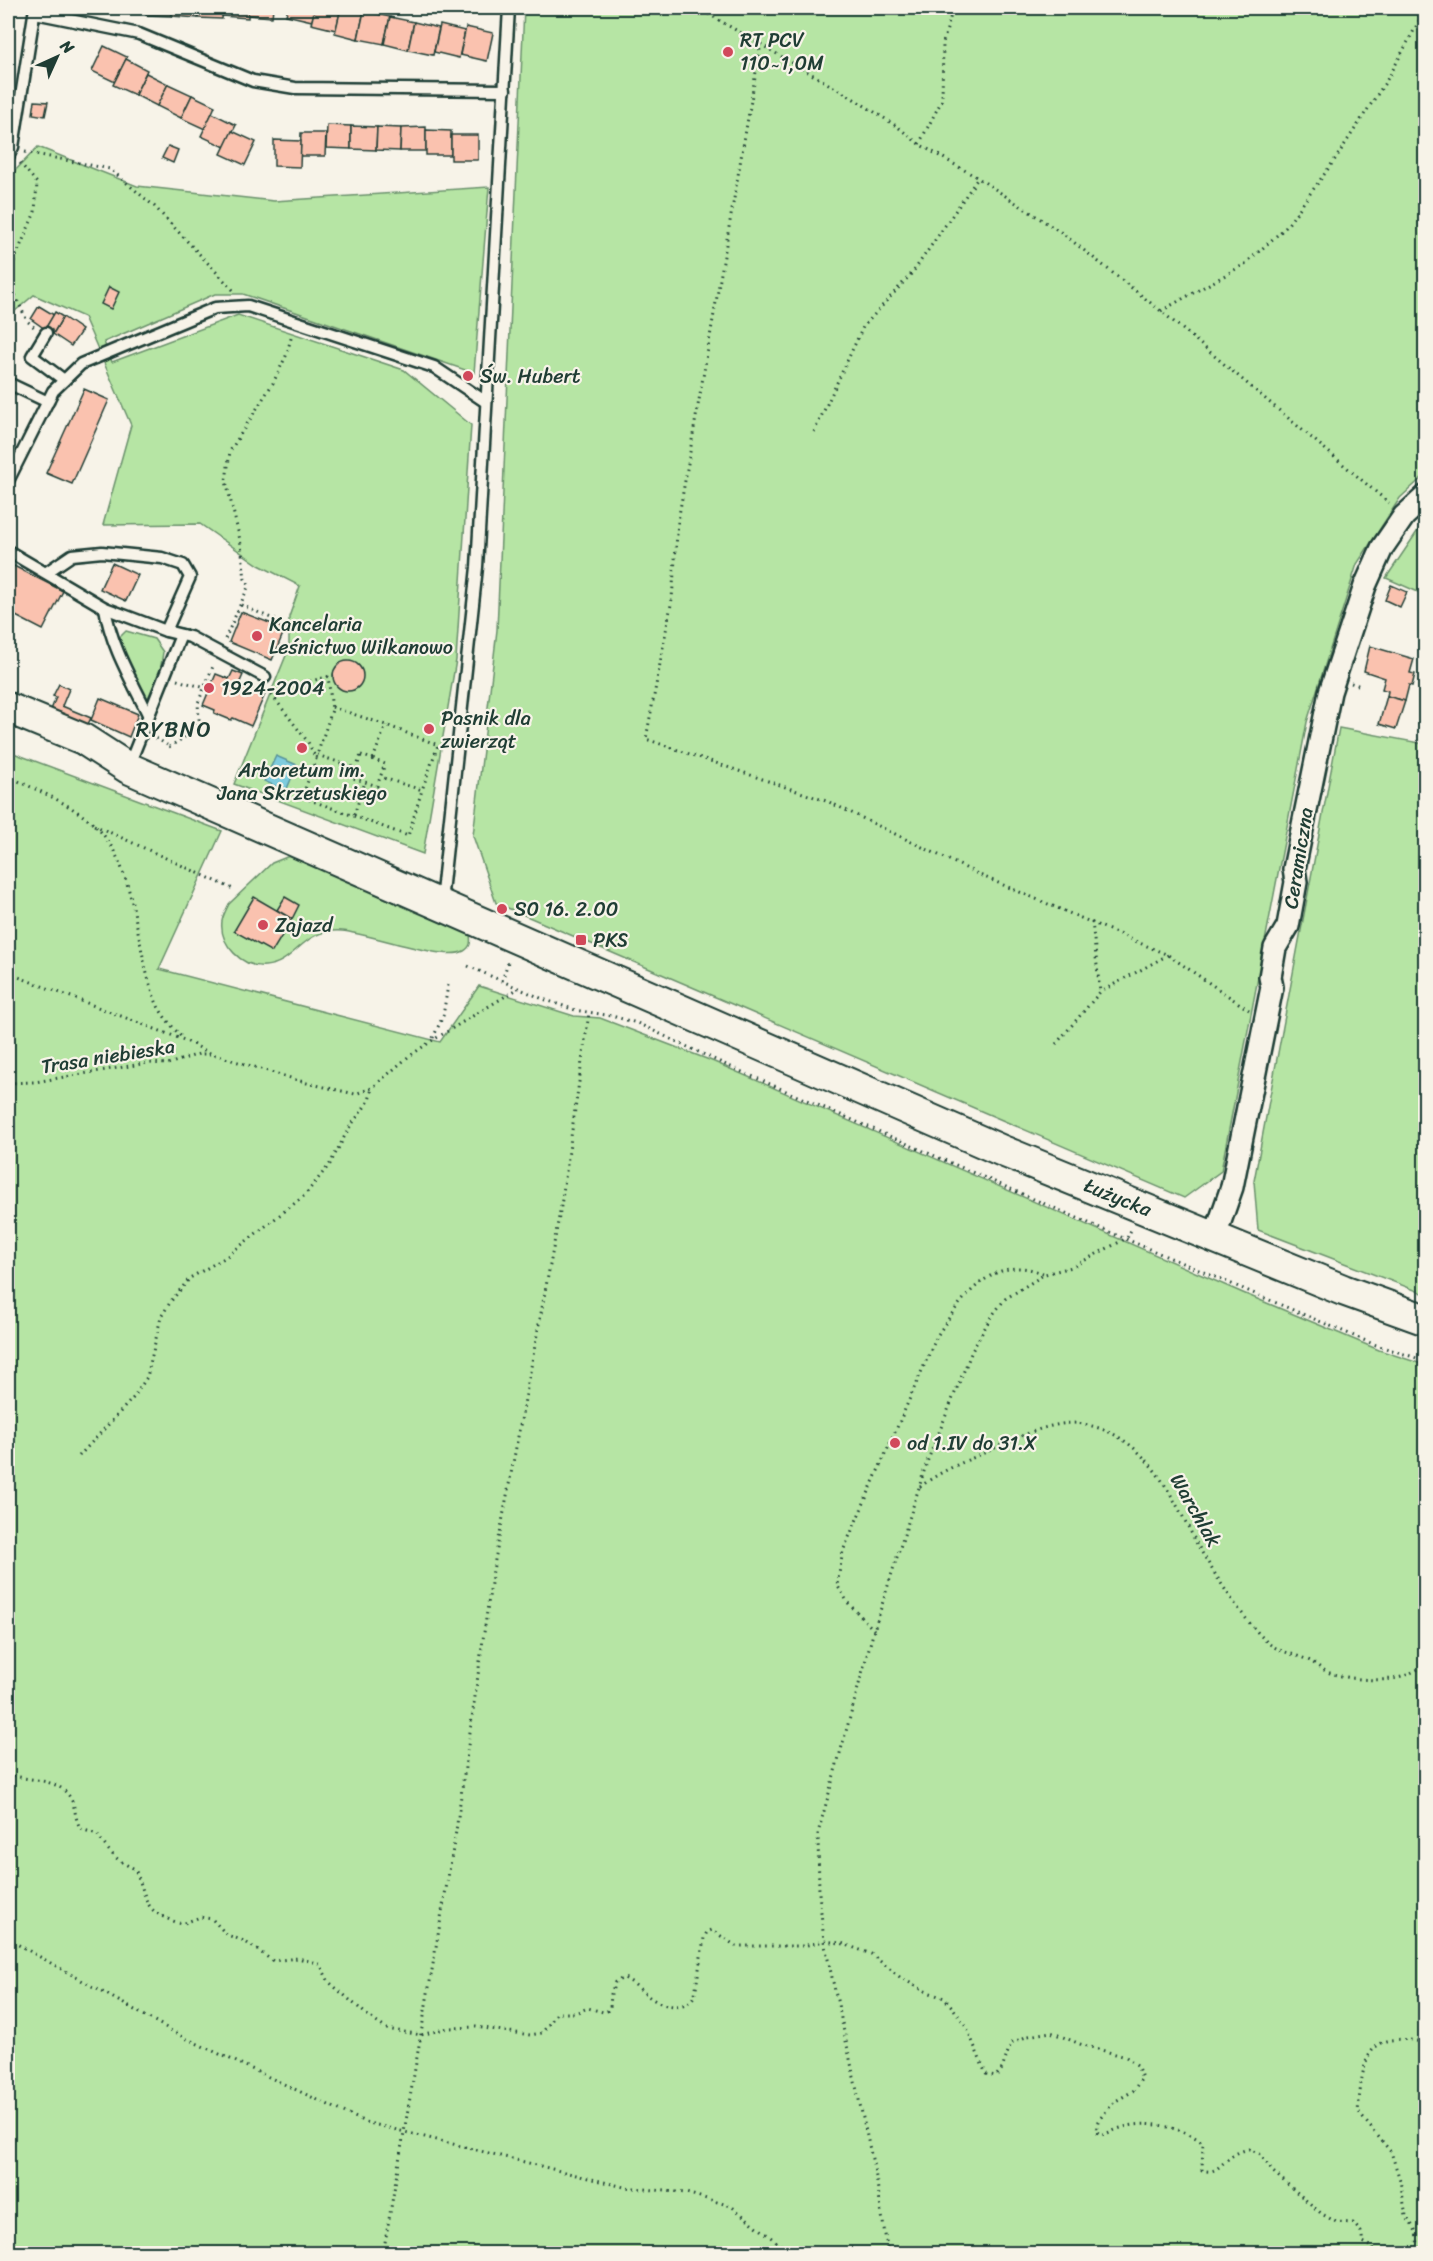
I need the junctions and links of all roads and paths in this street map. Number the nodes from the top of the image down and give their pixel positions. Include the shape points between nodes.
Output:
1 (509, 8) edge
2 (698, 8) edge
3 (953, 8) edge
4 (1425, 8) edge
5 (35, 10) edge
6 (760, 43) junction
7 (505, 90) junction
8 (919, 144) junction
9 (10, 153) edge
10 (978, 178) junction
11 (248, 306) junction
12 (1161, 311) junction
13 (296, 322) junction
14 (45, 335) joint
15 (64, 380) junction
16 (8, 383) edge
17 (48, 402) junction
18 (486, 402) junction
19 (814, 432) dead end
20 (8, 481) edge
21 (1425, 496) edge
22 (1410, 521) junction
23 (1425, 535) edge
24 (8, 551) edge
25 (47, 573) junction
26 (241, 605) junction
27 (105, 608) junction
28 (278, 621) dead end
29 (166, 631) junction
30 (181, 634) junction
31 (219, 651) junction
32 (164, 675) junction
33 (334, 675) dead end
34 (328, 676) junction
35 (265, 677) joint
36 (204, 688) junction
37 (209, 689) dead end
38 (269, 692) junction
39 (332, 706) junction
40 (8, 708) edge
41 (148, 714) junction
42 (386, 725) junction
43 (8, 727) edge
44 (149, 735) dead end
45 (316, 757) junction
46 (373, 759) junction
47 (128, 768) junction
48 (356, 768) junction
49 (8, 776) edge
50 (381, 777) junction
51 (365, 782) junction
52 (422, 790) junction
53 (354, 816) junction
54 (93, 824) junction
55 (233, 889) dead end
56 (441, 905) junction
57 (1092, 922) junction
58 (1168, 955) junction
59 (508, 962) dead end
60 (468, 966) dead end
61 (8, 973) edge
62 (501, 981) junction
63 (448, 985) dead end
64 (519, 988) junction
65 (1100, 992) junction
66 (589, 1013) junction
67 (1265, 1021) junction
68 (184, 1040) junction
69 (433, 1040) junction
70 (1056, 1044) dead end
71 (212, 1054) junction
72 (8, 1083) edge
73 (372, 1088) junction
74 (1140, 1206) junction
75 (1215, 1236) junction
76 (1127, 1238) junction
77 (1045, 1274) junction
78 (1425, 1320) edge
79 (1425, 1361) edge
80 (79, 1456) dead end
81 (919, 1488) junction
82 (874, 1630) junction
83 (1425, 1666) edge
84 (8, 1773) edge
85 (8, 1939) edge
86 (824, 1941) junction
87 (421, 2035) junction
88 (1425, 2043) edge
89 (404, 2132) junction
90 (383, 2253) edge
91 (792, 2253) edge
92 (888, 2253) edge
93 (1375, 2253) edge
94 (1419, 2253) edge

1 - 7 lane
2 - 6 path
3 - 8 path via 943,43 942,100
4 - 12 path via 1390,75 1286,227 1245,264
5 - 7 lane via 139,34 253,81 296,88
5 - 9 lane
6 - 8 path via 851,97
6 - 57 path via 678,520 672,599 646,739 829,802 982,876
7 - 18 lane
8 - 10 path
9 - 11 path via 110,169 121,176
9 - 14 path via 37,183 35,212 11,268 12,288 27,321
10 - 12 path via 1062,233
10 - 19 path via 914,273 863,327
11 - 13 lane
11 - 15 lane via 215,308 81,364
12 - 22 path
13 - 18 lane via 434,368
13 - 26 path via 273,383 230,451 226,481 249,585
14 - 15 lane via 32,356
15 - 17 lane
16 - 17 lane
17 - 20 lane
18 - 56 lane via 477,567
21 - 22 street, Ceramiczna
22 - 23 path
22 - 67 street, Ceramiczna via 1382,548 1365,586 1330,692 1294,869 1296,882 1288,926 1275,948
24 - 25 lane
25 - 27 lane
25 - 29 lane via 72,555 102,552 162,558 183,565 190,577
26 - 28 path
26 - 31 path
27 - 29 lane
27 - 41 lane via 119,656
29 - 30 lane
30 - 31 lane
30 - 32 lane
31 - 35 lane
31 - 36 path
32 - 36 path
32 - 41 lane
33 - 34 path
34 - 38 path
34 - 39 path
35 - 38 path
36 - 37 path
36 - 44 path via 193,732 168,746
38 - 45 path
39 - 42 path
39 - 45 path
40 - 47 main road via 82,739
41 - 47 lane
42 - 46 path
42 - 52 path via 438,745
43 - 47 main road via 90,761
45 - 48 path
45 - 53 path via 302,797
46 - 48 path via 361,755
46 - 50 path via 385,764
47 - 56 main road, Łużycka
48 - 51 path via 353,778
49 - 54 path
50 - 51 path via 377,786
50 - 52 path
51 - 53 path
52 - 53 path via 408,836
54 - 55 path
54 - 68 path via 118,861 158,1005
56 - 74 main road, Łużycka via 1005,1152
57 - 58 path
57 - 65 path
58 - 65 path
58 - 67 path
59 - 62 path
60 - 62 path
61 - 68 path
62 - 64 path
63 - 69 path via 443,1016
64 - 66 path
64 - 69 path
65 - 70 path
66 - 76 path via 637,1023
66 - 87 path via 561,1206 492,1576 456,1831
67 - 75 street, Ceramiczna via 1232,1187
68 - 71 path
69 - 73 path
71 - 72 path, Trasa niebieska via 168,1064 148,1063
71 - 73 path via 355,1094
73 - 80 path via 369,1101 330,1164 304,1196 261,1232 190,1278 171,1301 161,1317 147,1377 134,1397
74 - 75 main road, Łużycka
74 - 76 path
75 - 78 main road, Łużycka
76 - 77 path via 1071,1267
76 - 79 path via 1373,1344
77 - 81 path via 1005,1299 991,1317 972,1350
77 - 82 path via 1020,1268 997,1272 957,1305 937,1336 843,1551 837,1585
81 - 82 path
81 - 83 path, Warchlak via 959,1462 1020,1436 1057,1425 1082,1423 1102,1430 1131,1445 1159,1474 1198,1545 1249,1623 1279,1651 1307,1659 1332,1674 1366,1679 1398,1678
82 - 86 path via 818,1833
84 - 87 path via 61,1788 72,1801 81,1829 97,1834 110,1853 135,1869 144,1900 160,1917 182,1924 200,1917 212,1918 227,1935 244,1941 273,1961 298,1958 320,1964 329,1982 373,2020 387,2029
85 - 89 path via 181,2036 365,2122
86 - 87 path via 803,1946 735,1946 712,1930 707,1932 701,1948 695,1994 684,2005 657,2002 624,1978 615,1982 607,2011 588,2008 557,2013 542,2033 530,2035 476,2027 448,2028
86 - 92 path via 876,2177
86 - 93 path via 871,1954 901,1978 944,1998 966,2026 986,2074 996,2076 1002,2069 1011,2043 1051,2032 1126,2057 1137,2065 1142,2078 1133,2091 1114,2102 1098,2121 1096,2131 1101,2135 1141,2125 1177,2130 1203,2143 1202,2170 1209,2172 1249,2149 1260,2154 1272,2171 1322,2214 1336,2222 1353,2223 1363,2242 1373,2247
87 - 89 path
88 - 94 path via 1404,2038 1384,2040 1372,2049 1365,2064 1358,2112 1391,2152
89 - 90 path
89 - 91 path via 624,2187 686,2193 731,2206

